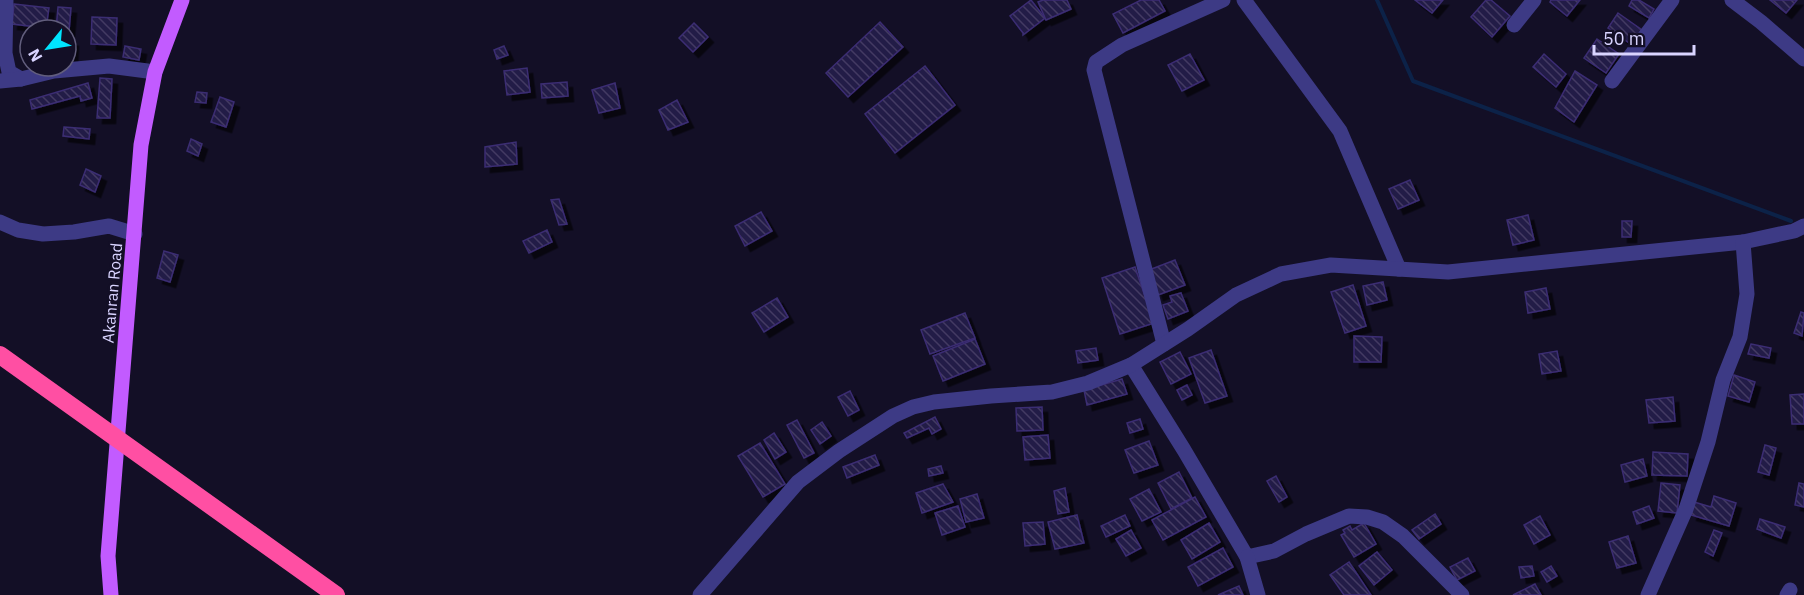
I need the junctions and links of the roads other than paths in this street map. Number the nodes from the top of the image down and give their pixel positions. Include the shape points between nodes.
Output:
1 (6, 0) edge
2 (182, 0) edge
3 (1223, 0) edge
4 (1244, 0) edge
5 (1534, 0) edge
6 (1672, 0) edge
7 (1732, 0) edge
8 (1514, 25) dead end
9 (1804, 59) edge
10 (154, 72) junction
11 (21, 79) junction
12 (0, 81) edge
13 (1612, 81) dead end
14 (0, 222) edge
15 (1804, 226) edge
16 (135, 234) junction
17 (1743, 242) junction
18 (1399, 269) junction
19 (1164, 344) junction
20 (0, 355) edge
21 (1131, 365) junction
22 (1247, 557) junction
23 (111, 595) edge
24 (336, 595) edge
25 (700, 595) edge
26 (1257, 595) edge
27 (1462, 595) edge
28 (1648, 595) edge

1 - 11 street via 5,53 9,72
2 - 10 main road, Akanran Road
3 - 19 street via 1122,45 1096,62 1094,70
4 - 18 street via 1340,131
5 - 8 street
6 - 13 street
7 - 9 street
10 - 11 street via 109,66 54,71
10 - 16 main road, Akanran Road via 141,145
11 - 12 street
14 - 16 street via 43,234 110,226
15 - 17 street
16 - 23 main road, Akanran Road via 108,556
17 - 18 street via 1448,272
17 - 28 street via 1747,294 1740,337 1723,380 1686,509
18 - 19 street via 1331,265 1281,274 1236,295
19 - 21 street
20 - 24 highway
21 - 22 street
21 - 25 street via 1088,383 1052,392 934,402 893,416 798,482
22 - 26 street
22 - 27 street via 1274,551 1349,516 1367,517 1383,522 1403,536

